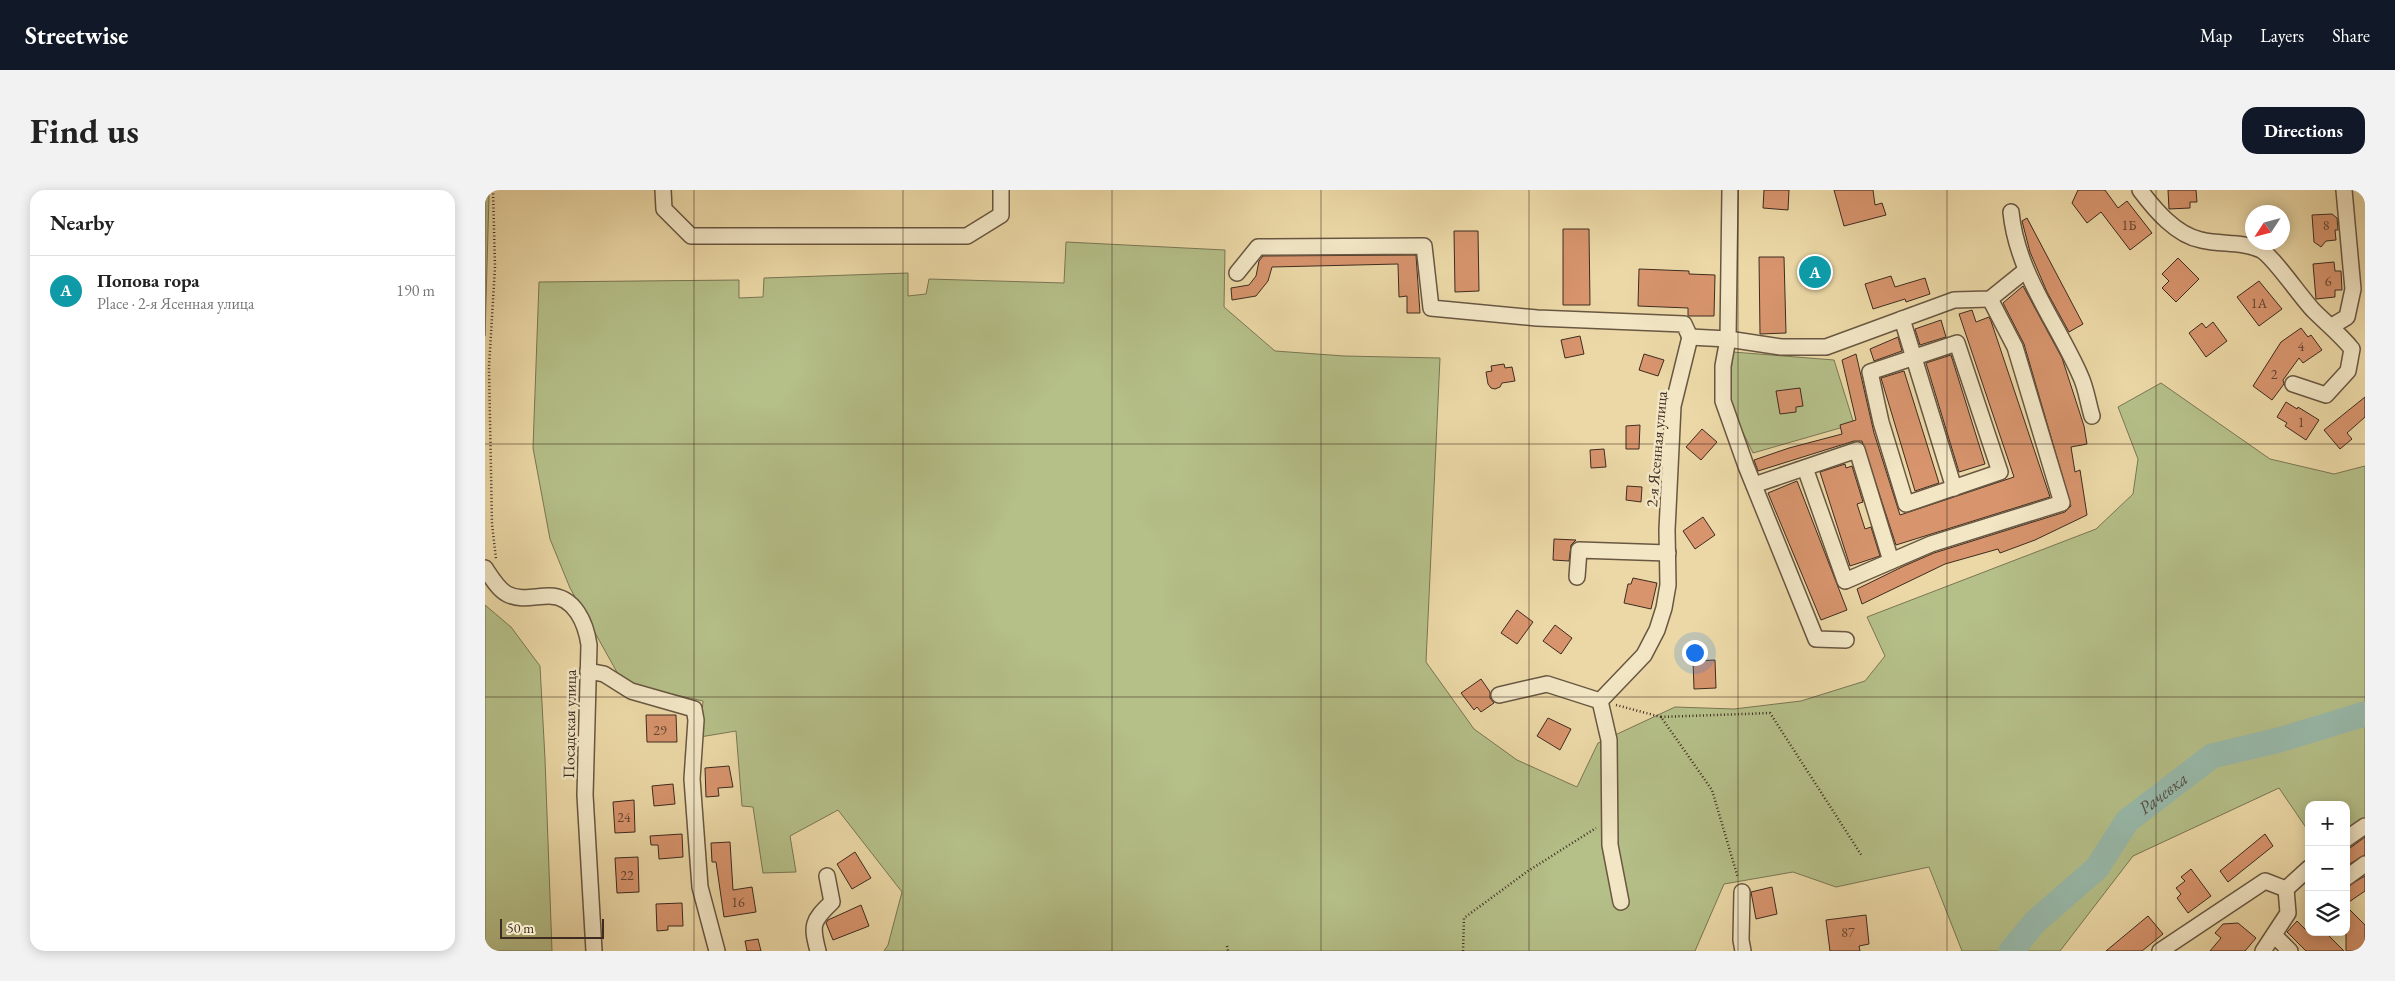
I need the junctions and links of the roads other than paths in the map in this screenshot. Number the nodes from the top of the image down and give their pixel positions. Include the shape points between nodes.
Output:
1 (663, 190) edge
2 (1001, 190) edge
3 (1730, 190) edge
4 (2140, 190) edge
5 (2344, 190) edge
6 (2011, 212) dead end
7 (2026, 270) junction
8 (1237, 273) dead end
9 (1990, 299) junction
10 (1902, 319) junction
11 (2332, 326) junction
12 (1690, 337) junction
13 (1728, 339) junction
14 (1914, 356) junction
15 (2293, 384) dead end
16 (2091, 416) dead end
17 (1805, 468) junction
18 (1754, 485) junction
19 (1954, 488) junction
20 (1668, 553) junction
21 (1891, 561) junction
22 (490, 564) edge
23 (1577, 577) dead end
24 (1846, 640) dead end
25 (588, 672) junction
26 (1499, 695) dead end
27 (1600, 700) junction
28 (2365, 826) edge
29 (2350, 836) edge
30 (2365, 864) edge
31 (2305, 872) edge
32 (2350, 875) edge
33 (827, 876) dead end
34 (2285, 890) junction
35 (1742, 892) road end
36 (1621, 902) dead end
37 (2274, 935) junction
38 (594, 951) edge
39 (717, 951) edge
40 (818, 951) edge
41 (1743, 951) edge
42 (2160, 951) edge
43 (2263, 951) edge
44 (2290, 951) edge

1 - 2 street via 664,209 691,236 967,236 1001,215
3 - 13 street
4 - 11 street via 2153,208 2180,231 2201,240 2241,243 2264,251 2314,311
5 - 11 street via 2353,289 2347,317
6 - 7 street via 2014,237
7 - 9 street
7 - 16 street via 2081,376
8 - 12 street via 1258,247 1424,246 1431,308 1537,318 1684,324
9 - 10 street via 1954,300
9 - 21 street via 2015,347 2062,502 1931,544
10 - 13 street via 1826,347 1781,347
10 - 14 street
11 - 15 street via 2352,349 2348,371 2326,395
12 - 13 street
12 - 20 street, 2-я Ясенная улица via 1673,406
13 - 18 street via 1723,366 1723,401
14 - 19 street
14 - 19 street via 1957,343 2000,472
14 - 19 street via 1870,372 1905,504
17 - 18 street
17 - 21 street via 1845,581
17 - 21 street via 1857,450
18 - 24 street via 1816,639
20 - 23 street via 1579,550
20 - 27 street, 2-я Ясенная улица via 1668,585 1657,630 1644,655
22 - 25 street, Посадская улица via 507,594 526,598 551,596 569,602 586,630
25 - 38 street, Посадская улица via 585,794
25 - 39 street via 603,674 631,691 694,709 692,780 700,887
26 - 27 street via 1547,684
27 - 36 street via 1609,740 1610,845
28 - 29 street
30 - 32 street
31 - 34 street
33 - 40 street via 832,902 815,918 813,932
34 - 37 street via 2288,913
34 - 42 street via 2265,881
35 - 41 street
37 - 43 street
37 - 44 street

